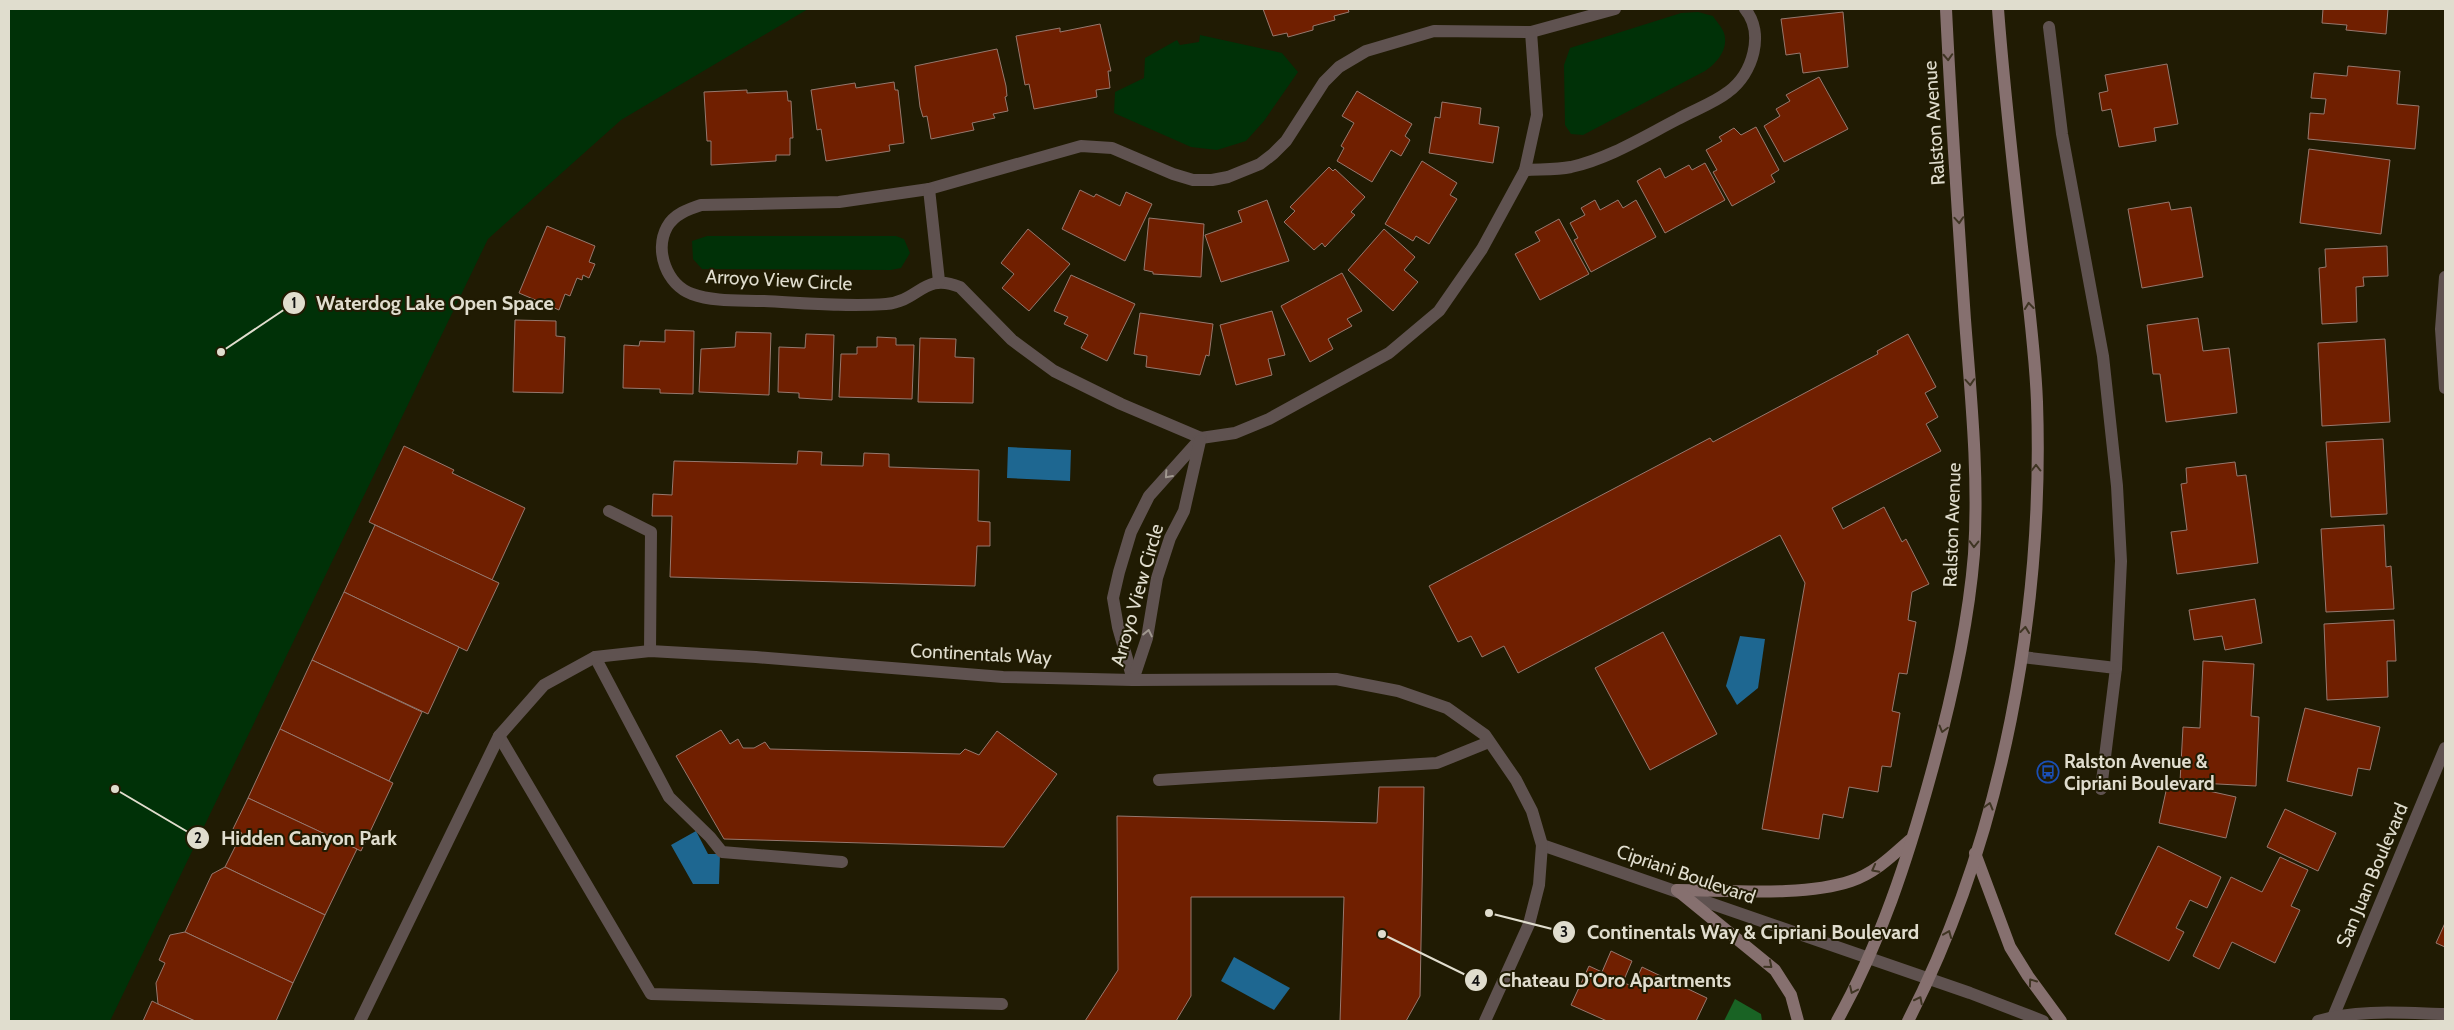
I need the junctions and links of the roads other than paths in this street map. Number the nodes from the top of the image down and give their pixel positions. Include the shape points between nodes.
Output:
1 (1615, 9) edge
2 (1745, 9) edge
3 (1946, 9) edge
4 (1998, 9) edge
5 (2049, 27) dead end
6 (1531, 32) junction
7 (1525, 170) junction
8 (929, 189) junction
9 (2445, 277) edge
10 (939, 281) junction
11 (2445, 388) edge
12 (1200, 438) junction
13 (608, 511) dead end
14 (650, 651) junction
15 (595, 657) junction
16 (2022, 657) junction
17 (2116, 668) junction
18 (1133, 680) junction
19 (499, 736) junction
20 (1489, 742) junction
21 (2445, 748) edge
22 (1159, 780) dead end
23 (2101, 789) dead end
24 (1912, 838) junction
25 (1542, 845) junction
26 (1975, 853) junction
27 (842, 862) dead end
28 (1677, 890) junction
29 (1867, 959) junction
30 (1930, 979) junction
31 (1002, 1004) dead end
32 (2445, 1014) edge
33 (2333, 1017) junction
34 (360, 1021) edge
35 (1485, 1021) edge
36 (1798, 1021) edge
37 (1837, 1021) edge
38 (1908, 1021) edge
39 (2044, 1021) edge
40 (2061, 1021) edge
41 (2318, 1021) edge

1 - 6 street, Arroyo View Circle
2 - 7 street via 1752,18 1756,42 1748,70 1729,92 1597,159 1570,167
3 -> 24 main road, Ralston Avenue via 1972,419 1974,555 1963,635 1946,719
16 -> 4 main road via 2035,506 2037,402
5 - 17 street via 2062,134 2103,356 2114,458 2121,561
6 - 7 street via 1537,115
6 - 8 street, Arroyo View Circle via 1434,31 1366,51 1339,67 1324,82 1286,141 1273,154 1260,164 1228,177 1193,180 1112,148 1089,145
7 - 12 street via 1482,249 1439,311 1390,353 1269,420 1234,433
8 - 10 street
8 - 10 street, Arroyo View Circle via 839,202 702,205 684,211 666,228 662,245 663,264 675,284 691,294 712,299 885,304 910,298
9 - 11 street via 2440,329
10 - 12 street via 960,287 1012,340 1054,370 1121,404
18 -> 12 street, Arroyo View Circle via 1147,638 1157,578 1170,538 1184,511
12 -> 18 street, Arroyo View Circle via 1149,496 1131,532 1119,572 1113,598
13 - 14 street via 651,532
14 - 15 street, Continentals Way
14 - 18 street, Continentals Way via 1003,677
15 - 19 street, Continentals Way via 544,685
15 - 27 street via 669,797 722,852
16 - 17 street
26 -> 16 main road via 2006,741
17 - 23 street
18 - 20 street, Continentals Way via 1336,680 1398,691 1447,708 1485,735
19 - 31 street via 651,994
19 - 34 street, Continentals Way
20 - 22 street via 1437,763
20 - 25 street, Continentals Way via 1516,780 1532,811
21 - 33 street, San Juan Boulevard
24 -> 28 main road via 1882,865 1852,881 1811,890
24 - 29 main road, Ralston Avenue
25 - 28 street, Cipriani Boulevard
25 - 35 street, Continentals Way via 1539,885 1529,924
30 -> 26 main road
40 -> 26 main road via 2010,947
28 - 29 street, Cipriani Boulevard
28 -> 36 main road via 1774,970 1791,995
29 - 30 street, Cipriani Boulevard
29 -> 37 main road, Ralston Avenue
38 -> 30 main road
30 - 39 street, Cipriani Boulevard
32 - 33 street via 2407,1012
33 - 41 street

